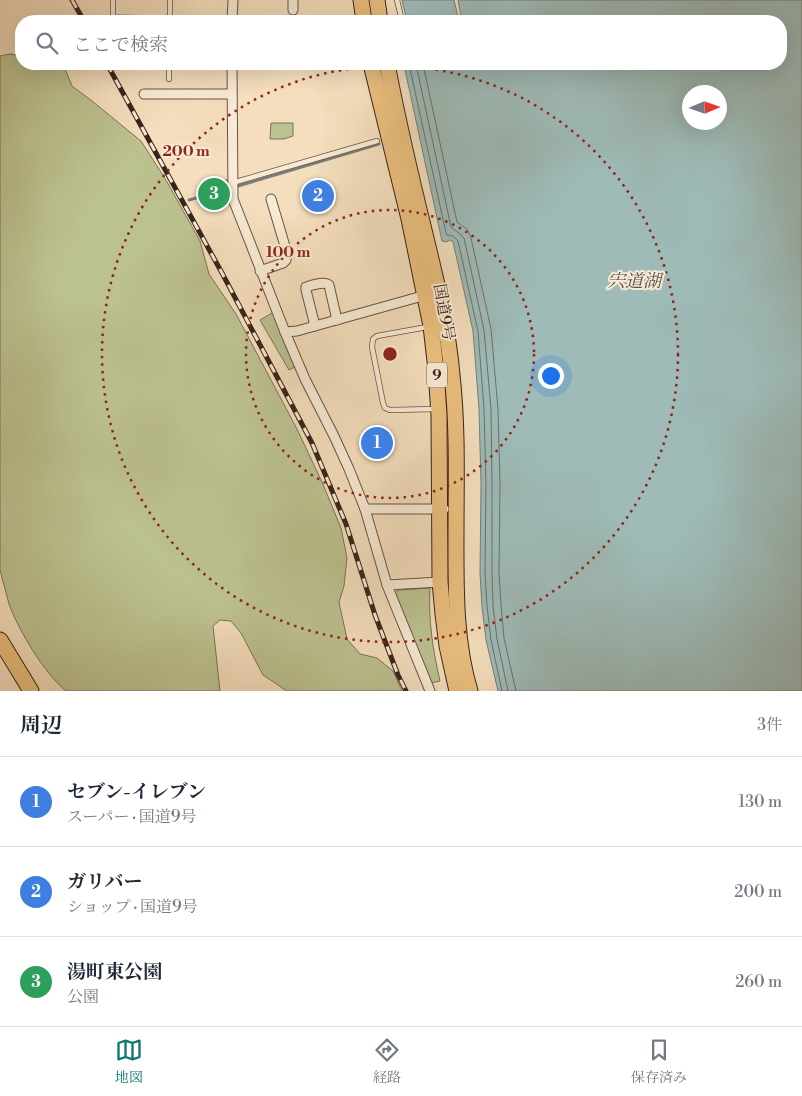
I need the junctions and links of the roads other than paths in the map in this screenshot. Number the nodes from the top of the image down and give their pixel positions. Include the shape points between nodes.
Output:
1 (113, 0) edge
2 (170, 0) edge
3 (233, 0) edge
4 (293, 0) edge
5 (361, 0) edge
6 (377, 0) edge
7 (397, 0) edge
8 (293, 10) dead end
9 (113, 15) edge
10 (170, 15) edge
11 (232, 15) edge
12 (363, 15) edge
13 (379, 15) edge
14 (401, 15) edge
15 (169, 70) edge
16 (232, 70) edge
17 (372, 70) edge
18 (388, 70) edge
19 (169, 79) dead end
20 (144, 94) dead end
21 (231, 94) junction
22 (377, 141) dead end
23 (232, 183) junction
24 (271, 199) dead end
25 (260, 271) junction
26 (426, 295) junction
27 (337, 320) junction
28 (315, 326) junction
29 (431, 326) junction
30 (285, 332) junction
31 (439, 409) junction
32 (365, 509) junction
33 (440, 509) junction
34 (456, 509) junction
35 (440, 582) junction
36 (387, 585) junction
37 (0, 640) edge
38 (0, 650) edge
39 (24, 691) edge
40 (31, 691) edge
41 (430, 691) edge
42 (457, 691) edge
43 (470, 691) edge

1 - 9 lane
2 - 10 lane
3 - 11 street
4 - 8 street
5 - 12 highway
6 - 13 highway
7 - 14 lane
15 - 19 lane
16 - 21 street
17 - 26 highway, 国道9号 / 9
18 - 34 highway, 国道9号 / 9 via 446,331 455,412
20 - 21 street
21 - 23 street
22 - 23 lane
23 - 25 street via 233,199
24 - 25 street via 287,253 286,260
25 - 30 street
26 - 27 street
26 - 29 highway, 国道9号 / 9
27 - 28 street
27 - 28 street via 329,285 309,286 306,290
28 - 30 street
29 - 31 highway, 国道9号 / 9
29 - 31 lane via 377,336 372,347 385,408
30 - 32 street
31 - 33 highway, 国道9号 / 9
32 - 33 street
32 - 36 street
33 - 34 street
33 - 35 highway, 国道9号 / 9
34 - 43 highway, 国道9号 / 9 via 458,612
35 - 36 street
35 - 42 highway, 国道9号 / 9 via 442,614
36 - 41 street
37 - 40 highway
38 - 39 highway

